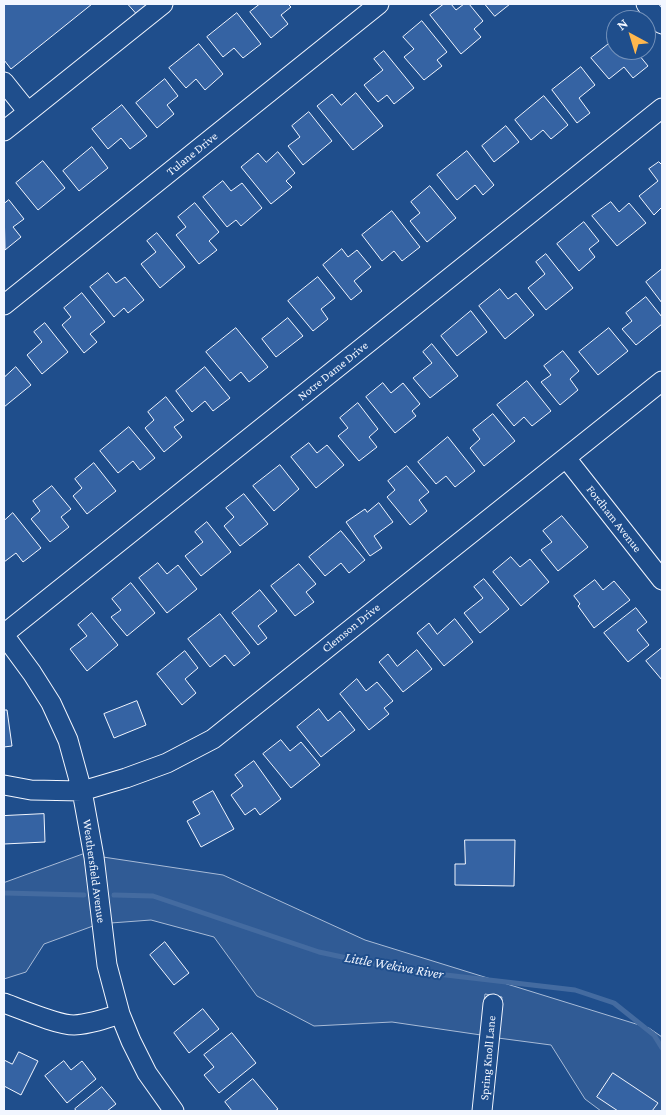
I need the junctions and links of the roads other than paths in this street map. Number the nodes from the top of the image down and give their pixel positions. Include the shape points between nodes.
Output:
1 (163, 4) edge
2 (379, 4) edge
3 (646, 4) edge
4 (662, 24) edge
5 (4, 82) edge
6 (662, 108) edge
7 (28, 112) junction
8 (4, 131) edge
9 (4, 305) edge
10 (662, 381) edge
11 (566, 458) junction
12 (662, 580) edge
13 (5, 640) edge
14 (4, 785) edge
15 (82, 791) junction
16 (4, 1003) edge
17 (493, 1004) dead end
18 (120, 1014) junction
19 (174, 1111) edge
20 (482, 1111) edge

1 - 7 street
2 - 9 street, Tulane Drive
3 - 4 street
5 - 7 street
6 - 13 street, Notre Dame Drive
7 - 8 street
10 - 11 street, Clemson Drive
11 - 12 street, Fordham Avenue
11 - 15 street, Clemson Drive via 213,738 167,763
13 - 15 street, Weathersfield Avenue via 51,703 68,740
14 - 15 street, Clemson Drive via 31,790
15 - 18 street, Weathersfield Avenue via 107,965
16 - 18 street via 72,1025
17 - 20 street, Spring Knoll Lane
18 - 19 street, Weathersfield Avenue via 148,1073

